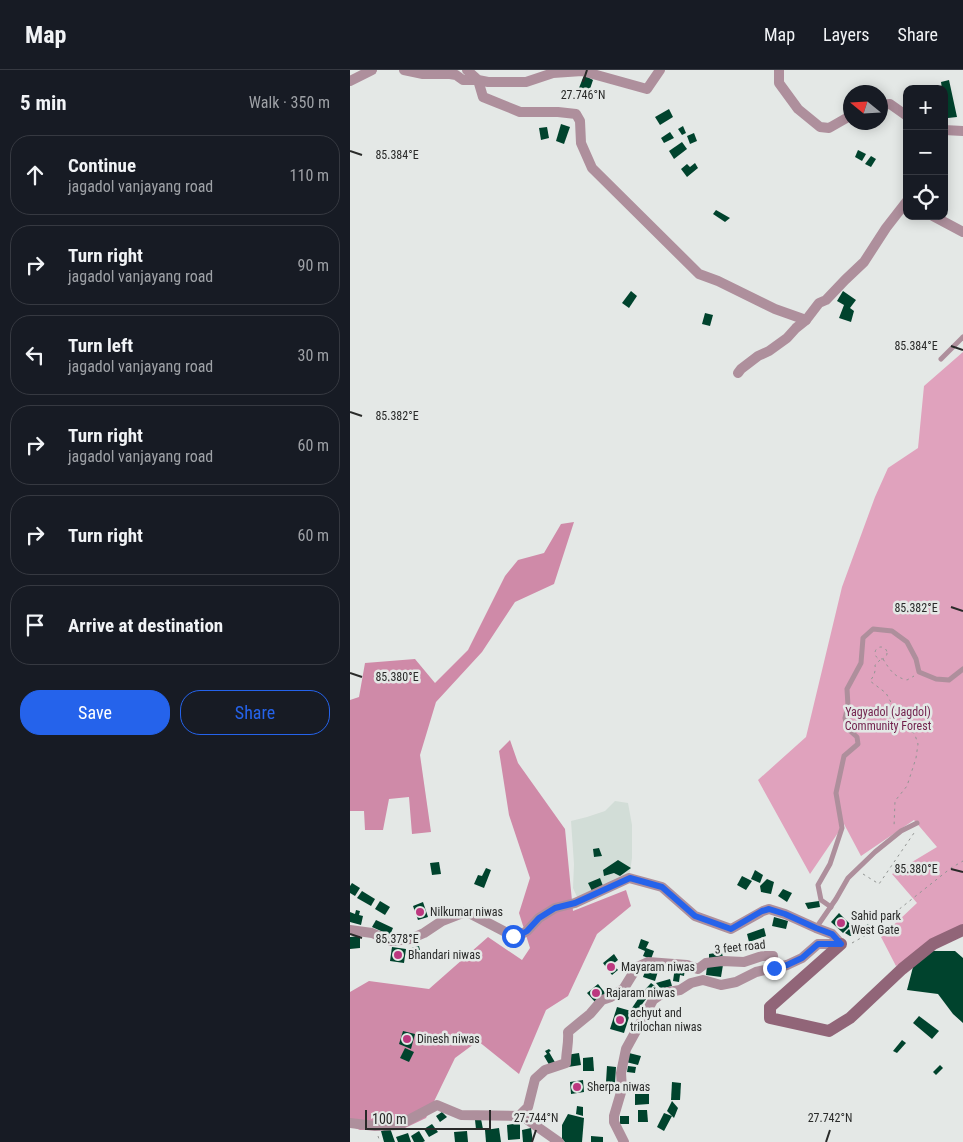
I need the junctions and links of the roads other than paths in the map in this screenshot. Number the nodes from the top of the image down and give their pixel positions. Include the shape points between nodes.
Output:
1 (372, 70) edge
2 (404, 70) edge
3 (467, 70) edge
4 (660, 70) edge
5 (779, 70) edge
6 (478, 80) junction
7 (350, 81) edge
8 (888, 104) edge
9 (903, 113) edge
10 (843, 120) edge
11 (948, 130) edge
12 (963, 131) edge
13 (903, 207) edge
14 (940, 220) edge
15 (963, 232) edge
16 (806, 320) junction
17 (963, 338) edge
18 (941, 359) dead end
19 (738, 373) dead end
20 (963, 669) edge
21 (917, 823) dead end
22 (831, 907) junction
23 (816, 928) junction
24 (350, 930) edge
25 (963, 930) edge
26 (841, 944) junction
27 (774, 968) junction
28 (519, 1116) junction
29 (350, 1123) edge
30 (621, 1139) edge
31 (559, 1142) edge

1 - 7 street
2 - 6 street
3 - 6 street
4 - 6 street via 647,89 582,71 552,73 526,82
5 - 10 street via 779,83 784,90 798,109 820,127 829,128
6 - 16 street via 483,97 520,112 576,114 580,121 581,143 592,168 699,274
8 - 9 street
11 - 12 street
13 - 16 street via 864,262 819,303
14 - 15 street
16 - 19 street via 787,338
17 - 18 lane
20 - 22 lane via 949,680 936,679 920,672 907,642 892,631 873,629 863,638 861,663 847,689 845,718 858,744 844,756 836,793 842,828 830,864 818,886 821,900
21 - 22 lane via 901,831 852,874
22 - 23 lane
23 - 24 street via 769,909 731,929 695,916 662,887 630,878 575,903 555,908 520,935 513,936 465,912 410,939 391,940
23 - 26 street via 832,934
25 - 26 street via 933,944 850,1018 828,1031 770,1018 770,1007
26 - 27 street via 818,944 802,958
27 - 28 street, 3 feet road via 773,956 744,962 706,963 698,969 648,962 637,967 624,988 602,1000 568,1032 566,1063 545,1070 535,1079 528,1107
27 - 30 street via 721,986 703,980 691,983 653,1000 626,1049 622,1089 614,1116
28 - 29 street via 461,1115 437,1105 399,1125
28 - 31 street

